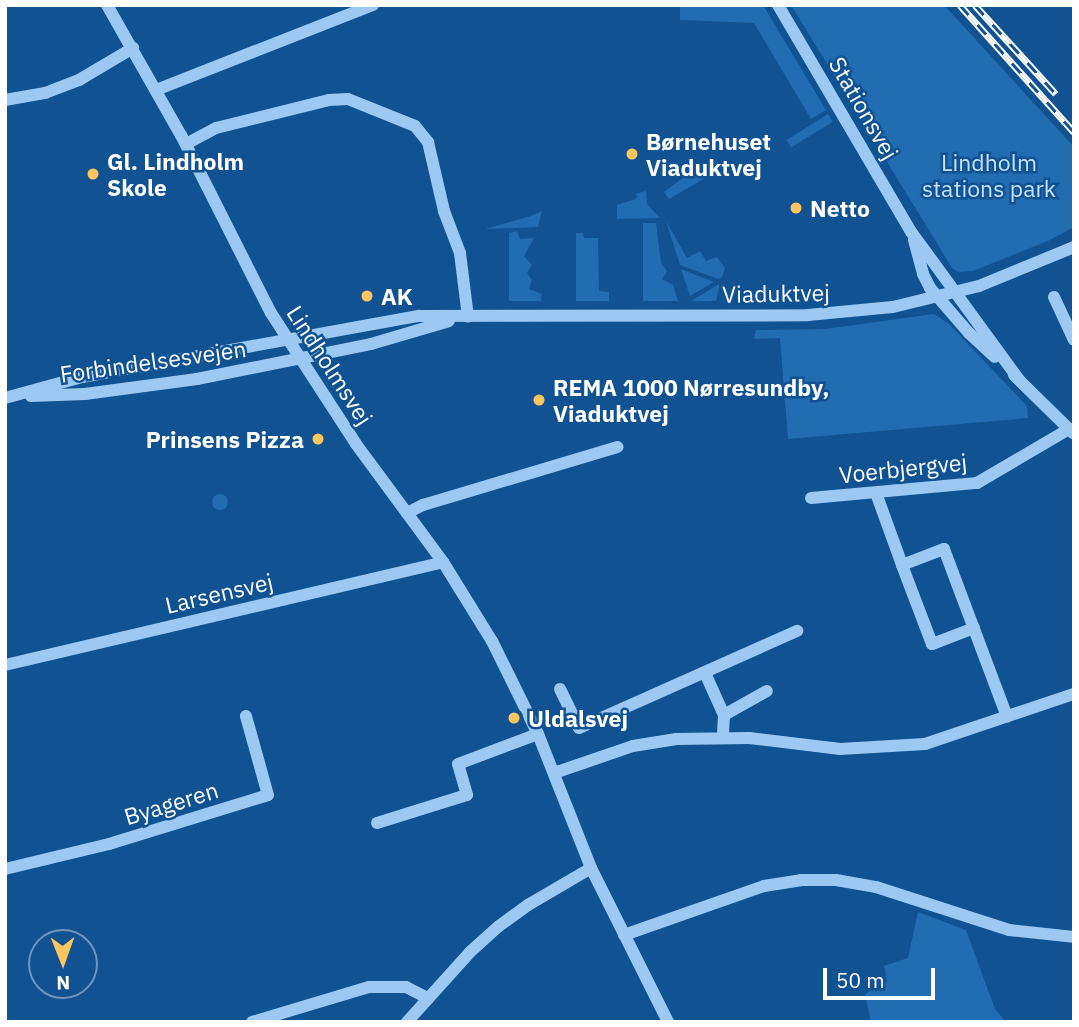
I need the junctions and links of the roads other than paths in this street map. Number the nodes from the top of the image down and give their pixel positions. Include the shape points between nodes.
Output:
1 (107, 5) edge
2 (373, 5) edge
3 (778, 5) edge
4 (133, 48) junction
5 (156, 90) junction
6 (5, 100) edge
7 (186, 144) junction
8 (912, 233) junction
9 (1074, 247) edge
10 (955, 293) junction
11 (939, 297) junction
12 (1054, 297) dead end
13 (468, 317) junction
14 (288, 339) junction
15 (1074, 340) edge
16 (301, 359) junction
17 (1020, 380) junction
18 (7, 397) edge
19 (1071, 431) edge
20 (618, 447) dead end
21 (876, 493) junction
22 (811, 498) dead end
23 (407, 513) junction
24 (443, 562) junction
25 (902, 565) junction
26 (974, 628) junction
27 (797, 631) dead end
28 (5, 665) edge
29 (705, 673) junction
30 (560, 689) dead end
31 (767, 691) dead end
32 (1074, 694) edge
33 (724, 715) junction
34 (246, 716) dead end
35 (1007, 717) junction
36 (538, 734) junction
37 (723, 736) junction
38 (554, 773) junction
39 (377, 823) dead end
40 (591, 868) junction
41 (5, 869) edge
42 (625, 935) junction
43 (1074, 936) edge
44 (428, 998) junction
45 (253, 1022) edge
46 (407, 1022) edge
47 (668, 1022) edge

1 - 4 street, Lindholmsvej
2 - 5 street
3 - 8 street, Stationsvej
4 - 5 street, Lindholmsvej
4 - 6 street via 79,80 46,93
5 - 7 street, Lindholmsvej
7 - 13 street via 216,128 329,100 348,99 415,125 428,142 444,211 460,253
7 - 14 street, Lindholmsvej
8 - 10 street, Stationsvej
8 - 11 street, Stationsvej via 924,278
9 - 10 street, Viaduktvej
10 - 11 street, Viaduktvej
10 - 17 street, Voerbjergvej
11 - 13 street, Viaduktvej via 879,309 808,315
11 - 17 street, Voerbjergvej via 969,333
12 - 15 street
13 - 14 street, Viaduktvej via 419,316
13 - 16 street, Viaduktvej
14 - 16 street, Lindholmsvej
14 - 18 street, Forbindelsesvejen via 82,377
16 - 18 street, Forbindelsesvejen via 155,386
16 - 23 street, Lindholmsvej
17 - 19 street, Voerbjergvej
19 - 21 street, Voerbjergvej via 977,483
20 - 23 street
21 - 22 street, Voerbjergvej
21 - 25 street
23 - 24 street, Lindholmsvej
24 - 28 street, Larsensvej
24 - 36 street, Lindholmsvej via 492,641
25 - 26 street via 944,550
25 - 26 street via 932,644
26 - 35 street
27 - 29 street
29 - 30 street via 579,728
29 - 33 street
31 - 33 street
32 - 35 street
33 - 37 street
34 - 41 street, Byageren via 268,795 109,844
35 - 37 street via 925,744 878,749
36 - 38 street, Lindholmsvej
36 - 39 street via 458,764 467,795
37 - 38 street via 633,746
38 - 40 street, Lindholmsvej
40 - 42 street, Lindholmsvej
40 - 44 street via 499,926
42 - 43 street via 764,887 836,880 876,887 1009,930
42 - 47 street, Lindholmsvej
44 - 45 street via 406,987 369,987
44 - 46 street

